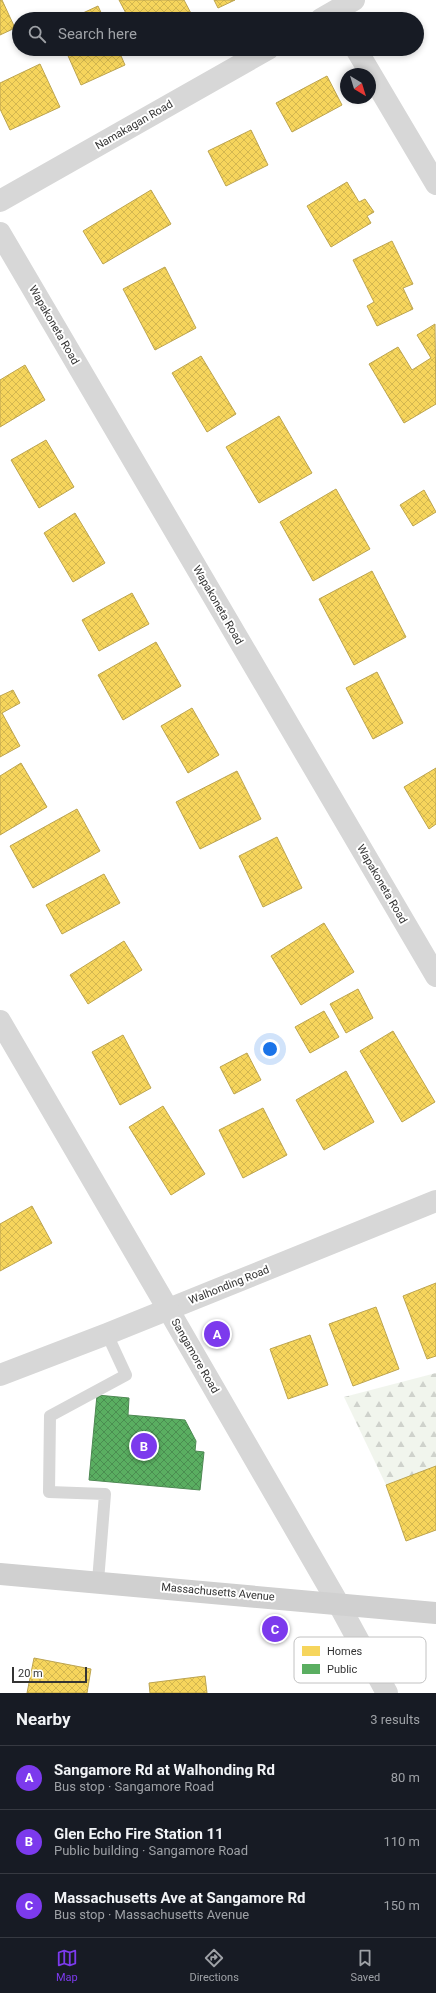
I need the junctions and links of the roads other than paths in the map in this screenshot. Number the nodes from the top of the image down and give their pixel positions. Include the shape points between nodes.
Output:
1 (354, 0) edge
2 (330, 12) edge
3 (256, 56) edge
4 (360, 56) edge
5 (436, 184) edge
6 (0, 201) edge
7 (0, 233) edge
8 (436, 976) edge
9 (0, 1021) edge
10 (436, 1201) edge
11 (168, 1309) junction
12 (107, 1334) junction
13 (0, 1375) edge
14 (0, 1574) edge
15 (98, 1581) junction
16 (338, 1604) junction
17 (436, 1613) edge
18 (356, 1637) edge
19 (381, 1683) edge
20 (387, 1693) edge

1 - 2 street
3 - 6 street, Namakagan Road
4 - 5 street
7 - 8 street, Wapakoneta Road
9 - 11 street, Sangamore Road
10 - 11 street, Walhonding Road
11 - 12 street, Walhonding Road
11 - 16 street, Sangamore Road
12 - 13 street, Walhonding Road
12 - 15 lane via 126,1375 50,1416 49,1492 105,1494
14 - 15 main road, Massachusetts Avenue
15 - 16 main road, Massachusetts Avenue
16 - 17 main road, Massachusetts Avenue
16 - 18 street, Sangamore Road
19 - 20 street, Sangamore Road

